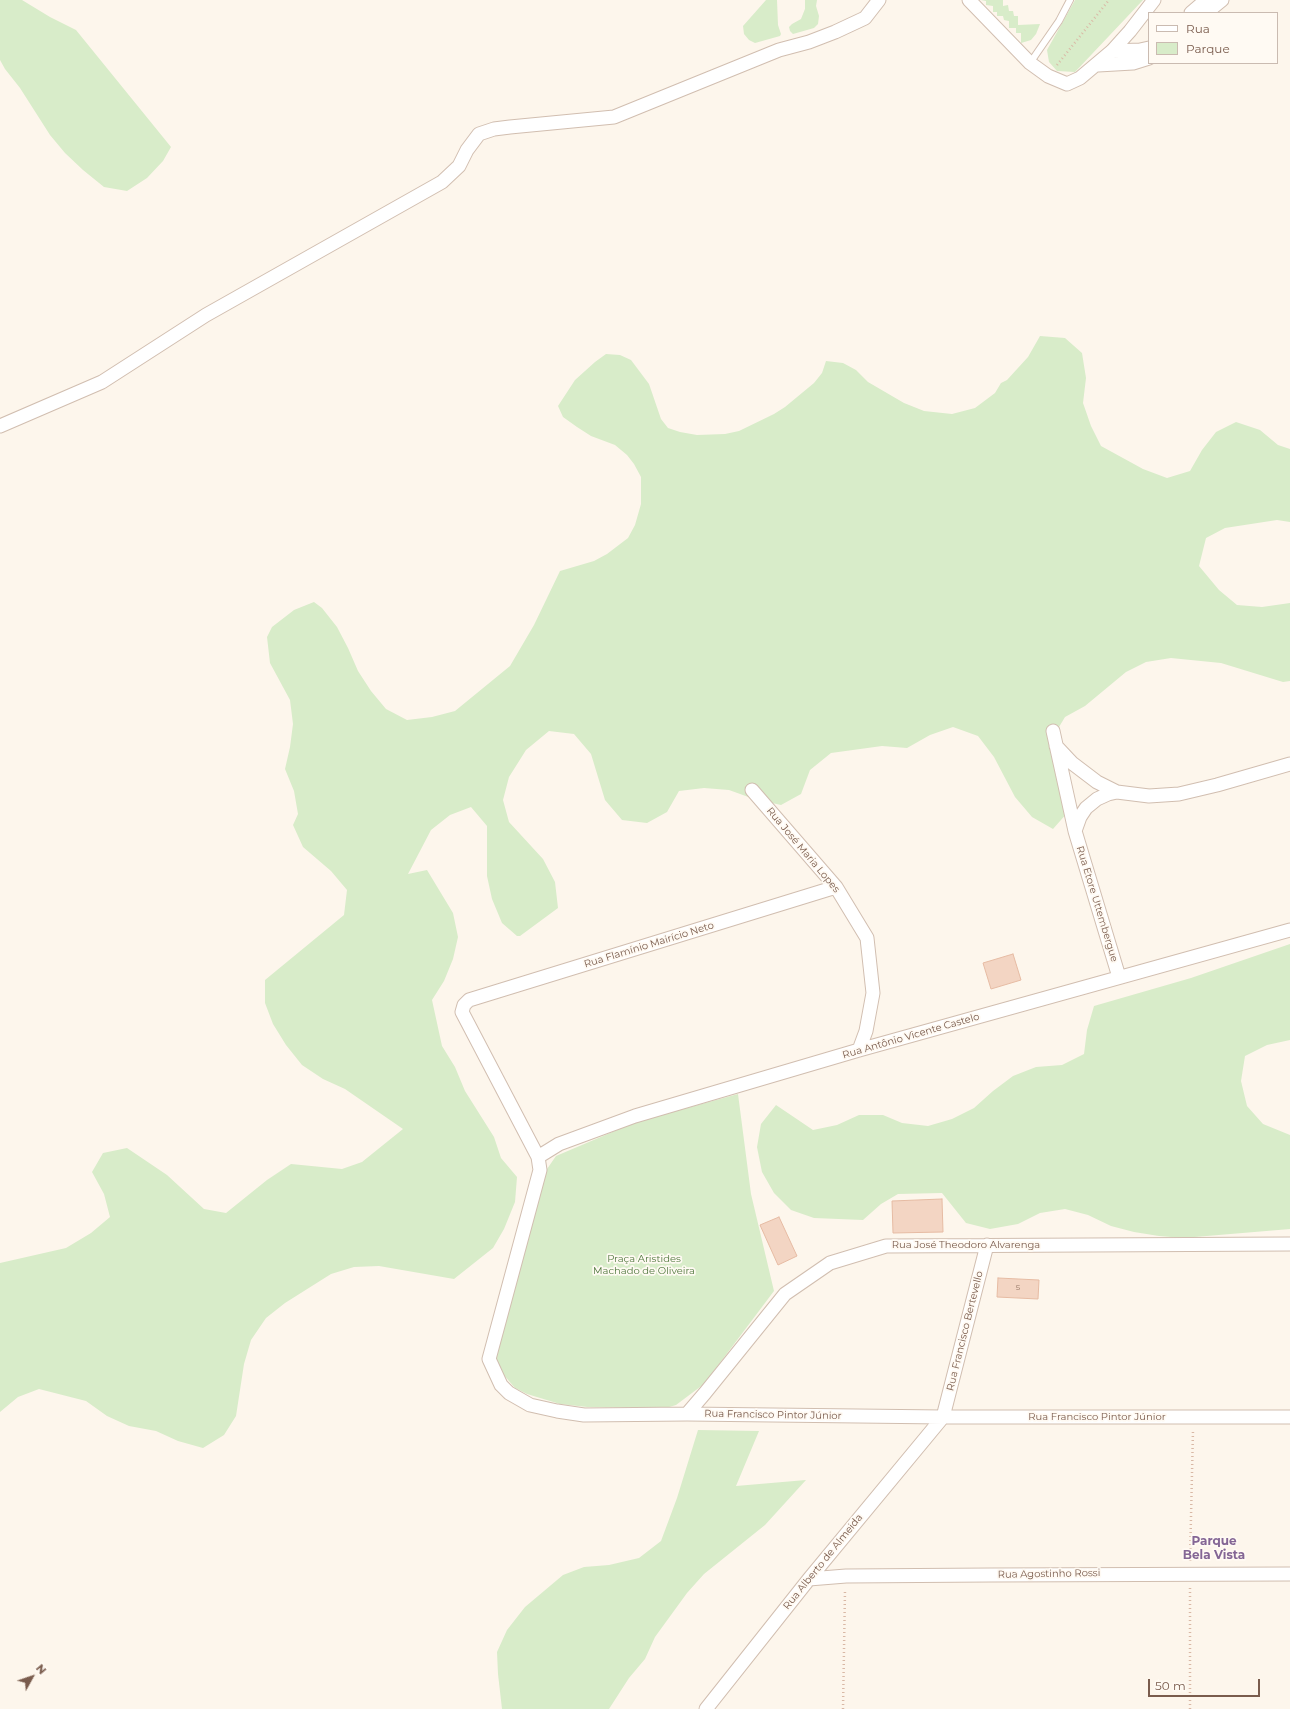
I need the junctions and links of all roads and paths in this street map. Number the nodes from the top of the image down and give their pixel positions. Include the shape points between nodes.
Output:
1 (879, 0) edge
2 (969, 0) edge
3 (1070, 0) edge
4 (1109, 0) edge
5 (1154, 0) edge
6 (1206, 0) edge
7 (1222, 0) edge
8 (1192, 12) edge
9 (1207, 12) edge
10 (1148, 48) edge
11 (1112, 51) junction
12 (1148, 58) edge
13 (1030, 63) junction
14 (1098, 65) junction
15 (1048, 76) junction
16 (0, 426) edge
17 (1053, 731) dead end
18 (1056, 746) junction
19 (1290, 764) edge
20 (752, 790) dead end
21 (1117, 792) junction
22 (1075, 831) junction
23 (836, 887) junction
24 (1290, 930) edge
25 (1119, 977) junction
26 (859, 1050) junction
27 (538, 1157) junction
28 (1290, 1244) edge
29 (987, 1245) junction
30 (687, 1414) junction
31 (943, 1417) junction
32 (1194, 1417) junction
33 (1290, 1417) edge
34 (1190, 1574) junction
35 (1290, 1574) edge
36 (846, 1576) junction
37 (809, 1578) junction
38 (706, 1709) edge
39 (843, 1709) edge
40 (1190, 1709) edge

1 - 16 street via 865,18 835,32 779,50 614,117 494,129 479,134 459,166 442,182 206,315 102,382
2 - 13 street
3 - 13 lane
4 - 15 path
5 - 11 street
6 - 8 street
7 - 9 street
10 - 11 street
11 - 14 street
12 - 14 street via 1133,63
13 - 15 street
14 - 15 street via 1067,84
17 - 18 street, Rua Etore Uttembergue
18 - 21 street via 1072,763 1097,782
18 - 22 street, Rua Etore Uttembergue
19 - 21 street via 1178,794 1149,796
20 - 23 street, Rua José Maria Lopes
21 - 22 street via 1097,799 1086,808
22 - 25 street, Rua Etore Uttembergue
23 - 26 street, Rua José Maria Lopes via 867,938 873,993 866,1031
23 - 27 street, Rua Flamínio Mairício Neto via 469,1000 462,1012
24 - 25 street, Rua Antônio Vicente Castelo
25 - 26 street, Rua Antônio Vicente Castelo
26 - 27 street, Rua Antônio Vicente Castelo via 635,1116 559,1144
27 - 30 street, Rua Francisco Pintor Júnior via 540,1170 489,1359 498,1380 509,1393 530,1405 557,1411 584,1415
28 - 29 street, Rua José Theodoro Alvarenga
29 - 30 street, Rua José Theodoro Alvarenga via 886,1246 830,1263 785,1294
29 - 31 street, Rua Francisco Bertevello
30 - 31 street, Rua Francisco Pintor Júnior
31 - 32 street, Rua Francisco Pintor Júnior
31 - 37 street, Rua Alberto de Almeida
32 - 33 street, Rua Francisco Pintor Júnior
32 - 34 path
34 - 35 street, Rua Agostinho Rossi
34 - 36 street, Rua Agostinho Rossi
34 - 40 path
36 - 37 street, Rua Agostinho Rossi
36 - 39 path
37 - 38 street, Rua Alberto de Almeida

